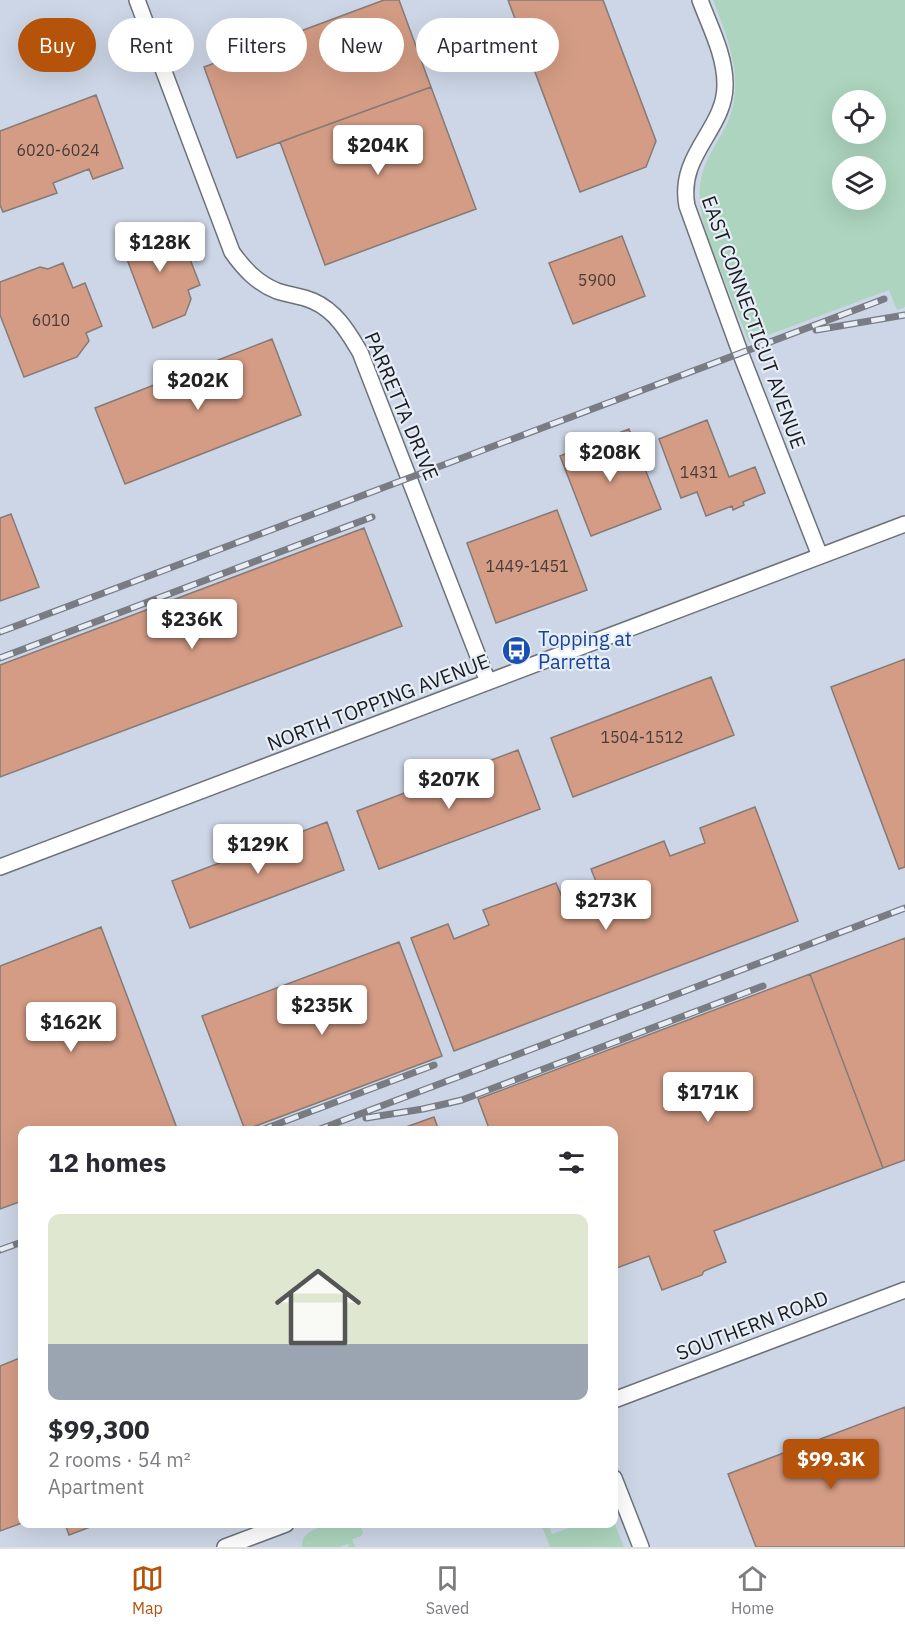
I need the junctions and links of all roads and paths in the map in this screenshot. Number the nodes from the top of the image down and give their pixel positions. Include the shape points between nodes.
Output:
1 (137, 0) edge
2 (700, 0) edge
3 (905, 524) edge
4 (820, 556) junction
5 (488, 682) junction
6 (0, 867) edge
7 (905, 1290) edge
8 (618, 1398) edge
9 (618, 1488) edge
10 (275, 1528) edge
11 (225, 1547) edge
12 (641, 1547) edge

1 - 5 street, PARRETTA DRIVE via 232,252 258,280 331,312 360,352
2 - 4 street, EAST CONNECTICUT AVENUE via 723,60 726,85 722,106 689,167 684,192 687,206
3 - 4 street, NORTH TOPPING AVENUE
4 - 5 street, NORTH TOPPING AVENUE
5 - 6 street, NORTH TOPPING AVENUE
7 - 8 street, SOUTHERN ROAD
9 - 12 street
10 - 11 street

